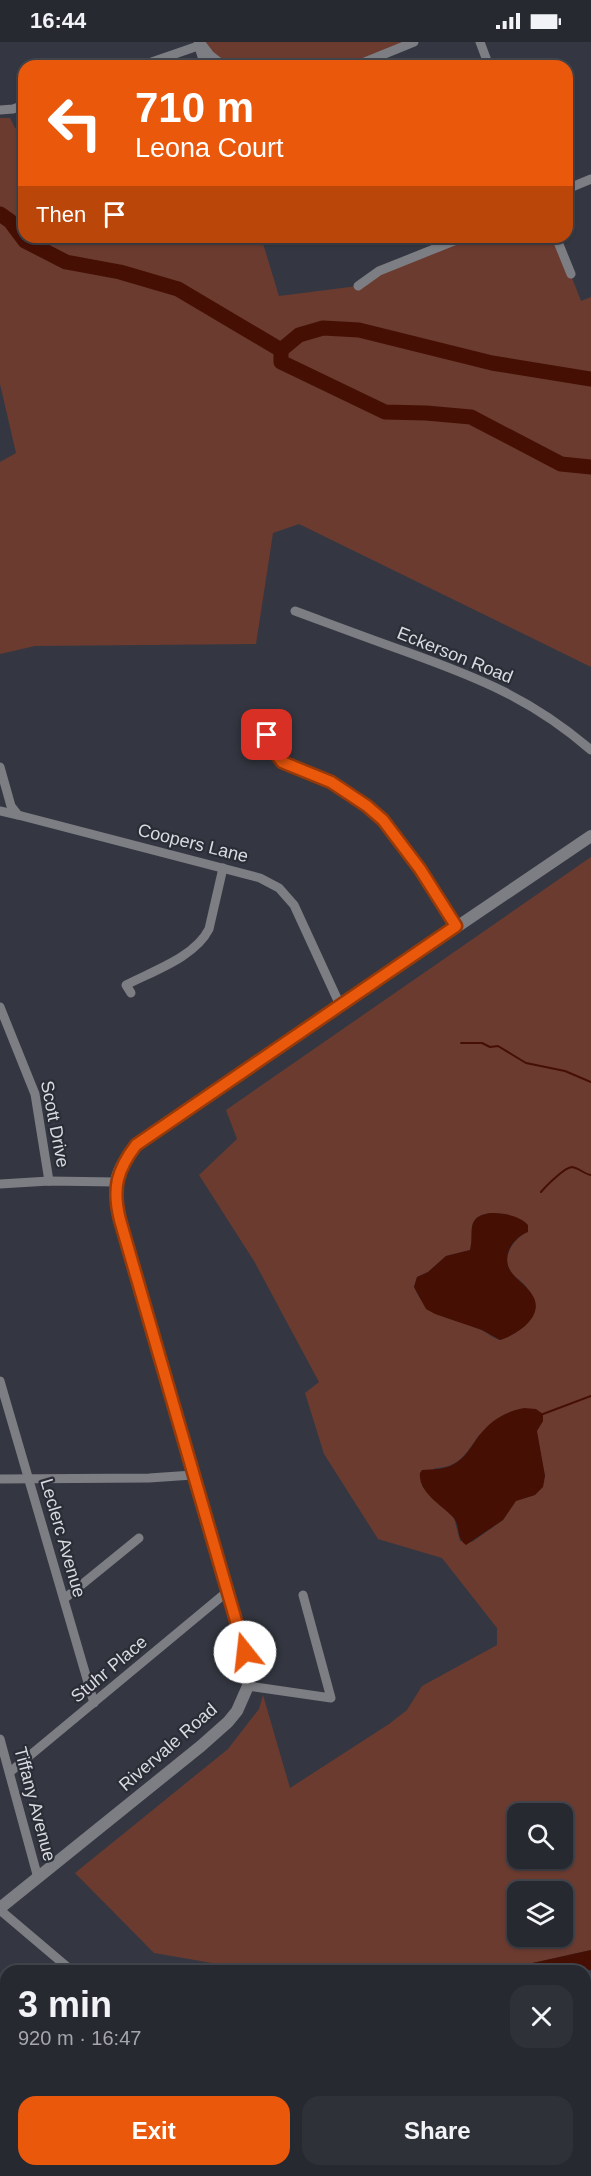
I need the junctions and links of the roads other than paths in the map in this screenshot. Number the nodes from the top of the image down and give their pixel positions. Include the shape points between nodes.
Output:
1 (414, 42) edge
2 (480, 42) edge
3 (199, 43) edge
4 (155, 60) edge
5 (203, 60) edge
6 (216, 60) edge
7 (370, 60) edge
8 (487, 60) edge
9 (18, 107) edge
10 (0, 110) edge
11 (591, 179) edge
12 (573, 186) edge
13 (449, 243) edge
14 (558, 243) edge
15 (570, 274) dead end
16 (358, 286) dead end
17 (296, 612) dead end
18 (267, 735) dead end
19 (591, 750) edge
20 (0, 767) edge
21 (0, 811) edge
22 (18, 814) junction
23 (586, 839) edge
24 (223, 868) junction
25 (456, 926) junction
26 (130, 993) dead end
27 (340, 1005) junction
28 (0, 1007) edge
29 (49, 1181) junction
30 (116, 1182) junction
31 (0, 1184) edge
32 (0, 1381) edge
33 (193, 1475) junction
34 (28, 1478) junction
35 (0, 1479) edge
36 (139, 1538) dead end
37 (228, 1591) junction
38 (303, 1595) dead end
39 (64, 1599) junction
40 (248, 1686) junction
41 (94, 1703) junction
42 (0, 1739) edge
43 (10, 1772) junction
44 (38, 1878) junction
45 (0, 1909) edge
46 (65, 1965) edge

1 - 7 street
2 - 8 street
3 - 4 street
3 - 5 street
3 - 6 street
9 - 10 street
11 - 12 street
13 - 16 street via 379,271
14 - 15 street
17 - 19 street, Eckerson Road via 480,679 532,706
18 - 25 street via 267,742 282,762 331,782 383,820
20 - 22 street via 11,806
21 - 22 street
22 - 24 street, Coopers Lane
23 - 25 street
24 - 26 street via 205,937 190,951 126,985
24 - 27 street, Coopers Lane via 260,878 287,895 300,914
25 - 27 street
27 - 30 street via 136,1145 124,1160
28 - 29 street, Scott Drive via 35,1094
29 - 30 street
29 - 31 street
30 - 33 street via 117,1210
32 - 34 street, Leclerc Avenue
33 - 34 street
33 - 37 street
34 - 35 street
34 - 39 street, Leclerc Avenue
36 - 39 street
37 - 40 street via 245,1652
37 - 41 street, Stuhr Place
38 - 40 street via 331,1698
39 - 41 street, Leclerc Avenue
40 - 44 street, Rivervale Road via 237,1711 201,1746
41 - 43 street, Stuhr Place
42 - 43 street, Tiffany Avenue
43 - 44 street, Tiffany Avenue
44 - 45 street, Rivervale Road
45 - 46 street

